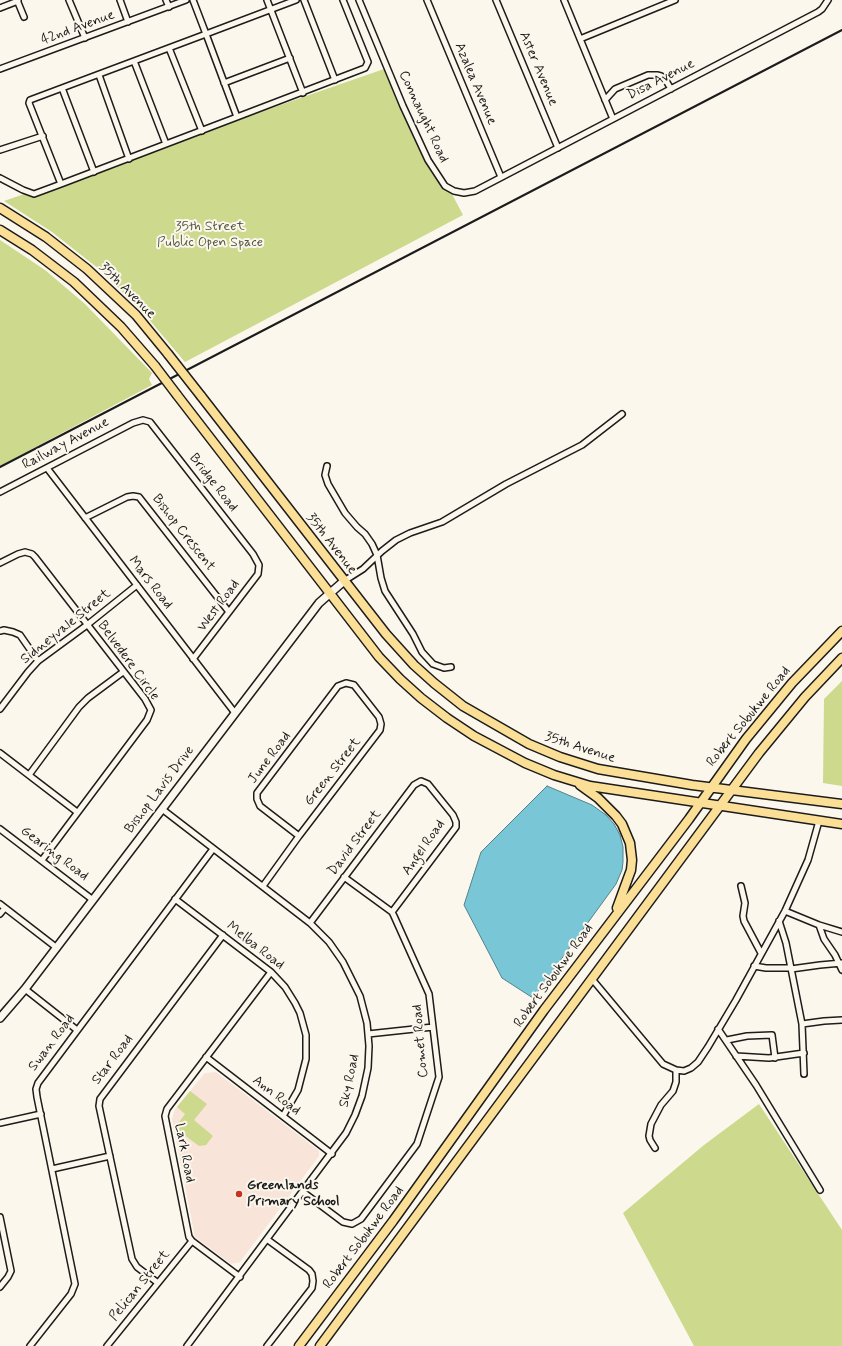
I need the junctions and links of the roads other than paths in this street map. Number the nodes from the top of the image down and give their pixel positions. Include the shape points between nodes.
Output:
1 (18, 0) edge
2 (69, 0) edge
3 (120, 0) edge
4 (166, 0) edge
5 (186, 0) edge
6 (193, 0) edge
7 (267, 0) edge
8 (296, 0) edge
9 (304, 0) edge
10 (343, 0) edge
11 (358, 0) edge
12 (427, 0) edge
13 (496, 0) edge
14 (564, 0) edge
15 (675, 0) edge
16 (828, 0) edge
17 (169, 7) junction
18 (0, 8) edge
19 (271, 9) junction
20 (24, 17) dead end
21 (128, 22) junction
22 (206, 34) junction
23 (84, 38) junction
24 (580, 39) junction
25 (169, 48) junction
26 (290, 58) junction
27 (134, 61) junction
28 (0, 69) edge
29 (98, 75) junction
30 (335, 80) junction
31 (224, 83) junction
32 (62, 88) junction
33 (671, 89) junction
34 (303, 93) junction
35 (605, 100) junction
36 (237, 117) junction
37 (613, 119) junction
38 (202, 130) junction
39 (43, 136) junction
40 (166, 144) junction
41 (558, 148) junction
42 (0, 150) edge
43 (129, 159) junction
44 (94, 172) junction
45 (501, 177) junction
46 (0, 178) edge
47 (61, 184) junction
48 (0, 208) edge
49 (0, 230) edge
50 (622, 414) dead end
51 (143, 420) joint
52 (327, 466) dead end
53 (47, 468) junction
54 (0, 492) edge
55 (85, 518) junction
56 (377, 555) junction
57 (0, 563) edge
58 (259, 565) joint
59 (344, 581) junction
60 (137, 586) junction
61 (330, 592) junction
62 (229, 612) junction
63 (87, 625) junction
64 (0, 631) edge
65 (842, 631) edge
66 (842, 658) edge
67 (193, 659) junction
68 (38, 661) junction
69 (451, 667) dead end
70 (123, 672) junction
71 (338, 686) joint
72 (0, 709) edge
73 (235, 713) junction
74 (0, 753) edge
75 (29, 775) junction
76 (421, 782) joint
77 (575, 782) junction
78 (710, 787) junction
79 (733, 790) junction
80 (700, 803) junction
81 (842, 804) edge
82 (721, 805) junction
83 (162, 808) junction
84 (77, 812) junction
85 (819, 821) junction
86 (842, 824) edge
87 (0, 829) edge
88 (299, 836) junction
89 (213, 849) junction
90 (42, 860) junction
91 (344, 877) junction
92 (263, 886) junction
93 (741, 886) dead end
94 (175, 899) junction
95 (93, 900) junction
96 (2, 906) edge
97 (785, 911) junction
98 (392, 912) junction
99 (0, 914) edge
100 (613, 918) junction
101 (779, 921) junction
102 (310, 922) junction
103 (819, 925) junction
104 (842, 932) edge
105 (223, 935) junction
106 (57, 948) junction
107 (761, 953) junction
108 (841, 963) edge
109 (754, 966) junction
110 (790, 968) junction
111 (842, 970) edge
112 (271, 972) junction
113 (592, 979) junction
114 (25, 989) junction
115 (0, 1018) edge
116 (842, 1020) edge
117 (802, 1024) junction
118 (433, 1027) junction
119 (718, 1029) junction
120 (77, 1030) junction
121 (368, 1034) junction
122 (726, 1040) junction
123 (804, 1053) junction
124 (736, 1056) junction
125 (206, 1057) junction
126 (775, 1058) junction
127 (676, 1070) junction
128 (804, 1074) dead end
129 (41, 1114) junction
130 (283, 1116) junction
131 (0, 1123) edge
132 (655, 1148) dead end
133 (332, 1154) junction
134 (110, 1156) junction
135 (52, 1169) junction
136 (820, 1190) dead end
137 (303, 1192) junction
138 (0, 1217) edge
139 (268, 1240) junction
140 (192, 1241) junction
141 (240, 1277) junction
142 (158, 1283) junction
143 (0, 1287) edge
144 (30, 1346) edge
145 (107, 1346) edge
146 (188, 1346) edge
147 (266, 1346) edge
148 (299, 1346) edge
149 (320, 1346) edge

1 - 18 street
1 - 20 street
2 - 23 street
3 - 21 street
4 - 17 street
5 - 17 street, 42nd Avenue
6 - 22 street
7 - 19 street
8 - 19 street
9 - 30 street
10 - 30 street via 368,62 365,68
11 - 45 street, Connaught Road via 403,106 428,160 442,183 454,191 467,193
12 - 45 street, Azalea Avenue
13 - 41 street, Aster Avenue
14 - 24 street
15 - 24 street
16 - 33 street, Disa Avenue via 818,12
17 - 21 street, 42nd Avenue
19 - 22 street
19 - 26 street
21 - 23 street, 42nd Avenue
22 - 25 street
22 - 31 street
23 - 28 street, 42nd Avenue
24 - 35 street
25 - 27 street
25 - 38 street
26 - 31 street
26 - 34 street
27 - 29 street
27 - 40 street
29 - 32 street
29 - 43 street
30 - 34 street
31 - 36 street
32 - 39 street via 30,100
32 - 44 street
33 - 35 street via 661,76 648,75 615,89
33 - 37 street, Disa Avenue
34 - 36 street
35 - 37 street
36 - 38 street
37 - 41 street, Disa Avenue
38 - 40 street
39 - 42 street
39 - 47 street
40 - 43 street
41 - 45 street, Disa Avenue
43 - 44 street
44 - 47 street
46 - 47 street via 34,194
48 - 59 main road, 35th Avenue, bridge via 46,237 87,269 136,316
49 - 61 main road, bridge via 32,250 74,282 121,327 155,366
50 - 56 street via 582,444 442,522 400,538
51 - 53 street, Railway Avenue via 130,424
51 - 58 street, Bridge Road via 152,424
52 - 56 street via 325,475 328,484 345,513 370,539
53 - 54 street, Railway Avenue
53 - 55 street, Mars Road
55 - 60 street, Mars Road
55 - 62 street, Bishop Crescent via 127,497 139,497
56 - 59 street via 363,569
56 - 69 street via 385,591 422,652 433,664 444,668
57 - 63 street, Belvedere Circle via 21,552 32,554
58 - 62 street, West Road via 258,574
59 - 61 street, Bishop Lavis Drive
59 - 78 main road, 35th Avenue via 386,634 419,669 463,706 511,734 543,750 598,769
60 - 63 street, Sidneyvale Street
60 - 67 street, Mars Road
61 - 73 street, Bishop Lavis Drive
61 - 77 main road via 379,657 400,679 437,710 501,751
62 - 67 street, West Road
63 - 68 street, Sidneyvale Street
63 - 70 street, Belvedere Circle
64 - 68 street via 13,632 20,636
65 - 78 main road, Robert Sobukwe Road via 781,696
66 - 79 main road, Robert Sobukwe Road via 775,733
67 - 73 street, Mars Road
68 - 72 street, Sidneyvale Street
70 - 75 street via 79,707
70 - 84 street, Belvedere Circle via 147,702 150,714
71 - 88 street, June Road via 257,793 260,806
71 - 88 street, Green Street via 346,683 354,685 379,717 380,730
73 - 83 street, Bishop Lavis Drive
74 - 75 street
75 - 84 street
76 - 91 street, David Street via 414,784
76 - 98 street, Angel Road via 428,784 454,815 456,827
77 - 80 main road via 609,790
77 - 100 main road via 611,809 622,824 630,843 631,870
78 - 79 main road, 35th Avenue
78 - 80 main road, Robert Sobukwe Road
79 - 81 main road, 35th Avenue
79 - 82 main road, Robert Sobukwe Road
80 - 82 main road
80 - 100 main road, Robert Sobukwe Road
82 - 85 main road
82 - 113 main road, Robert Sobukwe Road
83 - 89 street, Sky Road
83 - 95 street, Bishop Lavis Drive
84 - 90 street, Belvedere Circle
85 - 86 main road
85 - 97 street via 808,860
87 - 90 street, Gearing Road
88 - 92 street, Green Street
89 - 92 street, Sky Road
89 - 94 street, Swan Road
90 - 95 street, Gearing Road
91 - 98 street, Comet Road
91 - 102 street, David Street
92 - 102 street, Sky Road
93 - 107 street via 745,903 744,921
94 - 105 street, Melba Road
94 - 120 street, Swan Road
95 - 106 street, Bishop Lavis Drive
96 - 99 street
96 - 106 street
97 - 101 street
97 - 103 street
98 - 118 street, Comet Road via 427,987
100 - 148 main road, Robert Sobukwe Road
101 - 107 street
101 - 110 street
102 - 121 street, Sky Road via 329,942 352,977 363,1004
103 - 104 street
103 - 108 street via 824,939
105 - 112 street, Melba Road
105 - 134 street, Star Road via 101,1096 99,1106
106 - 114 street, Bishop Lavis Drive
107 - 109 street
108 - 110 street
108 - 111 street
109 - 110 street
109 - 119 street
110 - 117 street
112 - 125 street, Lark Road
112 - 130 street, Melba Road via 295,1002 306,1035 306,1059 302,1079
113 - 127 street via 656,1057 663,1064
113 - 149 main road, Robert Sobukwe Road
114 - 115 street, Bishop Lavis Drive
114 - 120 street
116 - 117 street
117 - 123 street
118 - 121 street
118 - 137 street, Comet Road via 439,1077 417,1144 361,1219 352,1224 343,1222
119 - 122 street
119 - 127 street via 698,1062 684,1071
120 - 129 street, Swan Road via 38,1082 36,1092
121 - 133 street, Sky Road via 369,1058 360,1103 352,1123
122 - 124 street
122 - 126 street via 772,1035
123 - 126 street
123 - 128 street
124 - 126 street
124 - 136 street
125 - 130 street, Ann Road
125 - 140 street, Lark Road via 167,1109 165,1116
127 - 132 street via 673,1091 661,1105 650,1130 650,1140
129 - 131 street
129 - 135 street, Swan Road
130 - 133 street, Ann Road
133 - 137 street, Sky Road
134 - 135 street
134 - 142 street, Star Road via 132,1259
135 - 144 street, Swan Road via 75,1284 72,1294
137 - 139 street, Sky Road
138 - 143 street via 11,1271
139 - 141 street, Sky Road
139 - 147 street via 308,1270 313,1281 312,1288
140 - 141 street
140 - 142 street, Pelican Street
141 - 146 street, Sky Road
142 - 145 street, Pelican Street

